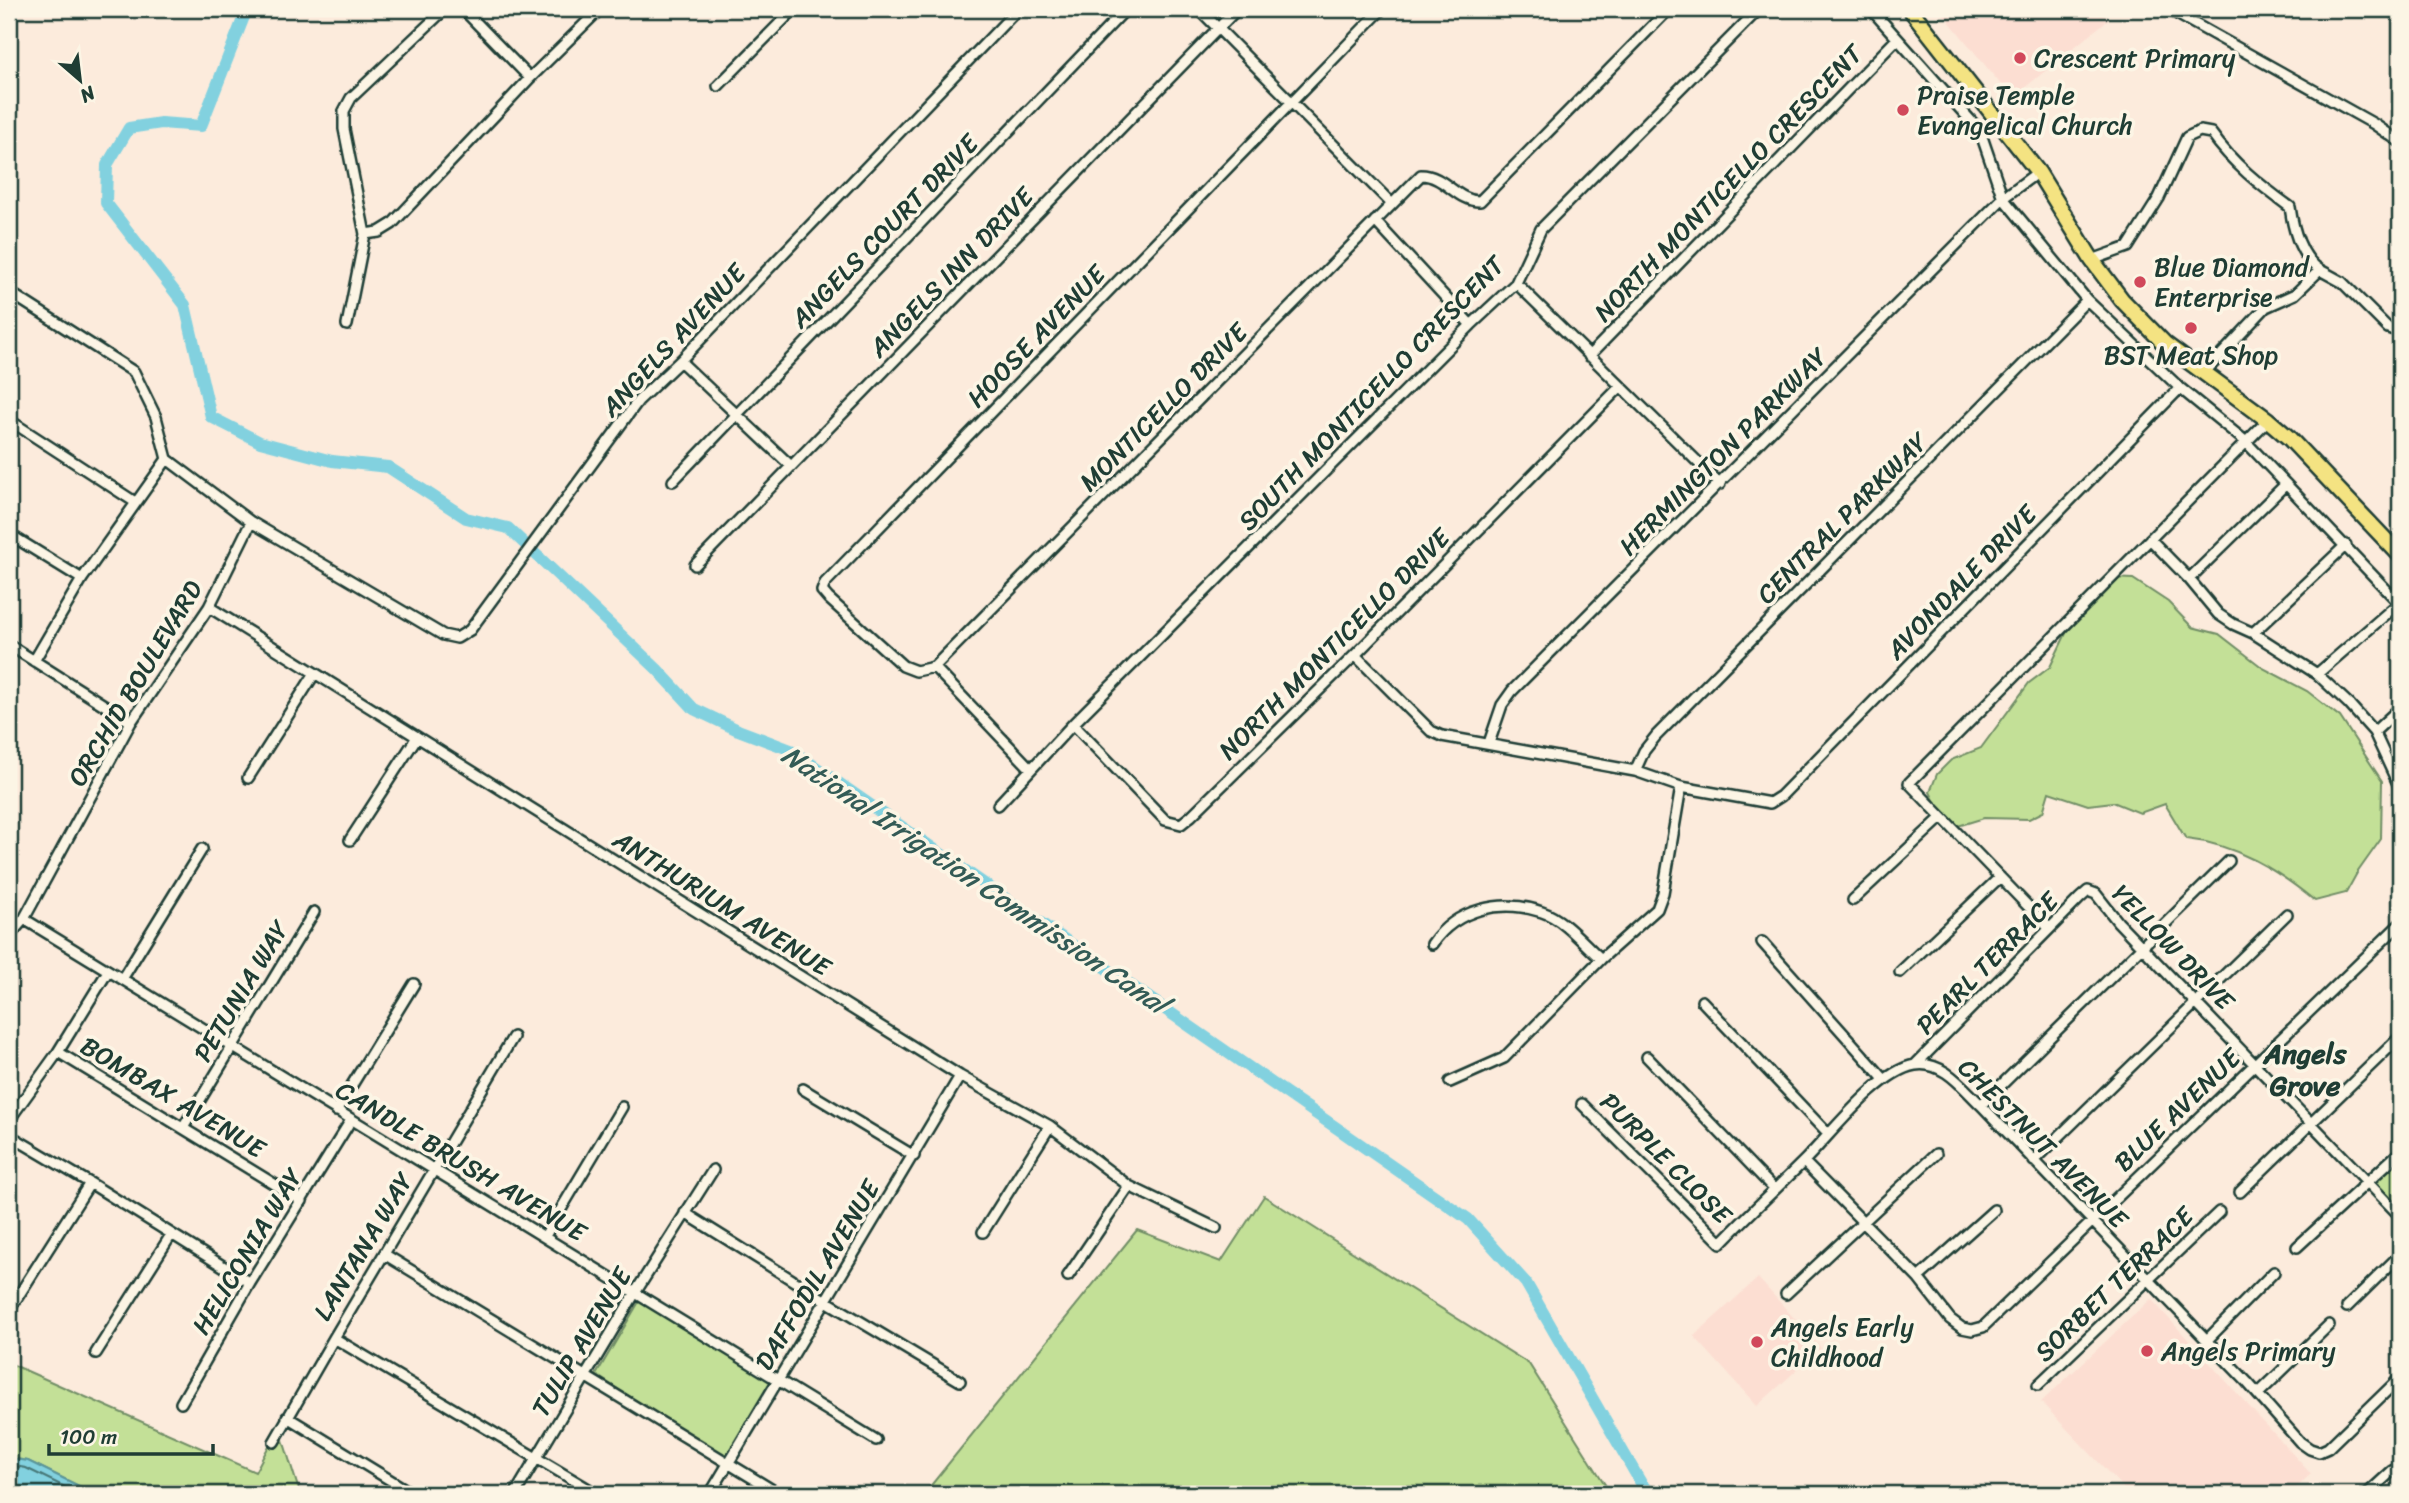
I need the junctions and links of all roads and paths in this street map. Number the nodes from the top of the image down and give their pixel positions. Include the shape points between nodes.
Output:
1 (445, 9) edge
2 (463, 9) edge
3 (600, 9) edge
4 (794, 9) edge
5 (1018, 9) edge
6 (1126, 9) edge
7 (1199, 9) edge
8 (1237, 9) edge
9 (1382, 9) edge
10 (1669, 9) edge
11 (1759, 9) edge
12 (1871, 9) edge
13 (1910, 9) edge
14 (2168, 9) edge
15 (1218, 28) junction
16 (1897, 39) junction
17 (530, 78) junction
18 (718, 86) dead end
19 (1291, 103) junction
20 (2400, 142) edge
21 (2038, 172) junction
22 (2003, 198) junction
23 (1392, 204) junction
24 (1375, 221) junction
25 (365, 234) junction
26 (2092, 260) junction
27 (2320, 270) junction
28 (1516, 284) junction
29 (9, 292) edge
30 (2087, 300) junction
31 (347, 325) dead end
32 (1471, 325) junction
33 (2400, 332) edge
34 (1589, 356) junction
35 (680, 361) junction
36 (2204, 373) junction
37 (1620, 387) junction
38 (2180, 388) junction
39 (737, 415) junction
40 (2268, 420) junction
41 (9, 421) edge
42 (2245, 441) junction
43 (167, 459) junction
44 (791, 466) junction
45 (673, 481) dead end
46 (1720, 484) junction
47 (2286, 484) junction
48 (135, 502) junction
49 (251, 522) junction
50 (9, 534) edge
51 (2150, 539) junction
52 (2346, 545) junction
53 (2400, 555) edge
54 (695, 565) dead end
55 (82, 579) junction
56 (2189, 579) junction
57 (2400, 603) edge
58 (209, 607) junction
59 (2253, 633) junction
60 (9, 645) edge
61 (1355, 654) junction
62 (34, 661) junction
63 (934, 667) junction
64 (315, 673) junction
65 (2317, 674) junction
66 (2400, 708) edge
67 (131, 722) junction
68 (1073, 724) junction
69 (2374, 732) junction
70 (417, 737) junction
71 (1489, 743) junction
72 (1031, 769) junction
73 (1635, 771) junction
74 (248, 778) dead end
75 (1681, 787) junction
76 (2400, 788) edge
77 (998, 805) dead end
78 (1942, 817) junction
79 (350, 840) dead end
80 (202, 849) dead end
81 (2229, 861) dead end
82 (2000, 877) junction
83 (2088, 891) joint
84 (1853, 900) dead end
85 (314, 912) dead end
86 (2287, 914) dead end
87 (24, 919) junction
88 (2400, 924) edge
89 (2049, 929) junction
90 (9, 936) edge
91 (1762, 942) dead end
92 (1432, 944) dead end
93 (2142, 946) junction
94 (1601, 959) junction
95 (107, 971) junction
96 (1900, 972) dead end
97 (121, 979) junction
98 (414, 984) dead end
99 (1702, 1001) dead end
100 (2196, 1003) junction
101 (513, 1037) dead end
102 (2400, 1037) edge
103 (232, 1045) junction
104 (58, 1052) junction
105 (1647, 1057) dead end
106 (1916, 1064) junction
107 (2255, 1064) junction
108 (960, 1076) junction
109 (1883, 1079) junction
110 (1450, 1082) dead end
111 (803, 1088) dead end
112 (1582, 1104) dead end
113 (1981, 1105) junction
114 (622, 1107) dead end
115 (336, 1111) junction
116 (351, 1120) junction
117 (9, 1121) edge
118 (2311, 1122) junction
119 (1050, 1126) junction
120 (183, 1128) junction
121 (1828, 1133) junction
122 (9, 1135) edge
123 (2400, 1152) edge
124 (1936, 1154) dead end
125 (914, 1156) junction
126 (2034, 1161) junction
127 (1804, 1162) junction
128 (432, 1170) junction
129 (713, 1170) dead end
130 (90, 1183) junction
131 (2369, 1183) junction
132 (1129, 1186) junction
133 (1774, 1189) junction
134 (2240, 1192) dead end
135 (302, 1201) junction
136 (1994, 1210) dead end
137 (2219, 1212) dead end
138 (685, 1213) junction
139 (2400, 1216) edge
140 (2093, 1221) junction
141 (1863, 1222) junction
142 (1216, 1228) dead end
143 (983, 1232) dead end
144 (171, 1235) junction
145 (545, 1236) junction
146 (1721, 1242) joint
147 (2297, 1247) dead end
148 (384, 1254) junction
149 (2400, 1255) edge
150 (2274, 1272) dead end
151 (1068, 1276) dead end
152 (1918, 1278) junction
153 (2149, 1279) junction
154 (250, 1283) junction
155 (635, 1293) junction
156 (1786, 1294) dead end
157 (826, 1301) junction
158 (2347, 1307) dead end
159 (10, 1309) edge
160 (2329, 1325) dead end
161 (334, 1338) junction
162 (2207, 1339) junction
163 (96, 1353) dead end
164 (586, 1377) junction
165 (2400, 1378) edge
166 (777, 1381) junction
167 (960, 1381) dead end
168 (2038, 1385) dead end
169 (2258, 1394) junction
170 (181, 1403) dead end
171 (287, 1417) junction
172 (876, 1440) dead end
173 (274, 1442) dead end
174 (536, 1457) junction
175 (728, 1465) junction
176 (2400, 1467) edge
177 (413, 1494) edge
178 (514, 1494) edge
179 (597, 1494) edge
180 (710, 1494) edge
181 (779, 1494) edge
182 (2367, 1494) edge

1 - 25 street via 351,98 344,111
2 - 17 street
3 - 17 street
4 - 18 street
5 - 35 street, ANGELS AVENUE
6 - 39 street, ANGELS COURT DRIVE
7 - 15 street
8 - 15 street, ANGELS INN DRIVE
9 - 19 street, HOOSE AVENUE
10 - 23 street, MONTICELLO DRIVE via 1480,201 1470,201 1432,175 1420,175
11 - 28 street, SOUTH MONTICELLO CRESCENT via 1541,229
12 - 16 street
13 - 21 main road
14 - 20 street
15 - 19 street
15 - 44 street, ANGELS INN DRIVE
16 - 22 street via 1980,131
16 - 34 street, NORTH MONTICELLO CRESCENT
17 - 25 street via 392,224
19 - 23 street
19 - 63 street, HOOSE AVENUE via 825,583 822,591 828,598 903,666 916,671
21 - 22 street, HERMINGTON PARKWAY
21 - 26 main road
22 - 30 street
22 - 46 street, HERMINGTON PARKWAY
23 - 24 street, MONTICELLO DRIVE
24 - 32 street
24 - 63 street, MONTICELLO DRIVE
25 - 31 street
26 - 27 street via 2128,247 2159,198 2186,137 2200,131 2211,133 2248,176 2290,207 2292,224 2309,263
26 - 36 main road via 2156,335
27 - 33 street via 2342,282 2388,328
27 - 36 street via 2295,294 2266,307
28 - 32 street, SOUTH MONTICELLO CRESCENT
28 - 34 street
29 - 43 street via 134,372 156,417
30 - 38 street
30 - 73 street, CENTRAL PARKWAY via 1656,736
32 - 68 street, SOUTH MONTICELLO CRESCENT
34 - 37 street
35 - 39 street
35 - 49 street, ANGELS AVENUE via 638,401 470,630 457,638 443,635
36 - 40 main road
37 - 46 street
37 - 61 street, NORTH MONTICELLO DRIVE
38 - 42 street
38 - 75 street, AVONDALE DRIVE via 1781,796 1770,803
39 - 44 street
39 - 45 street, ANGELS COURT DRIVE
40 - 42 street
40 - 53 main road
41 - 48 street
42 - 47 street
42 - 51 street
43 - 48 street
43 - 49 street
44 - 54 street, ANGELS INN DRIVE
46 - 71 street, HERMINGTON PARKWAY via 1512,691
47 - 52 street
47 - 56 street
48 - 55 street
49 - 58 street, ORCHID BOULEVARD
50 - 55 street
51 - 56 street
51 - 78 street via 1909,783
52 - 57 street
52 - 59 street
55 - 62 street
56 - 59 street via 2218,614
57 - 65 street
58 - 64 street, ANTHURIUM AVENUE
58 - 67 street, ORCHID BOULEVARD
59 - 65 street
60 - 62 street
61 - 68 street, NORTH MONTICELLO DRIVE via 1181,824 1165,820
61 - 71 street via 1431,731
62 - 67 street
63 - 72 street
64 - 70 street, ANTHURIUM AVENUE
64 - 74 street
65 - 69 street
66 - 69 street
67 - 87 street, ORCHID BOULEVARD
68 - 72 street, SOUTH MONTICELLO CRESCENT
69 - 76 street
70 - 79 street
70 - 108 street, ANTHURIUM AVENUE
71 - 73 street
72 - 77 street, SOUTH MONTICELLO CRESCENT
73 - 75 street
75 - 94 street via 1657,909
78 - 82 street
78 - 84 street
80 - 97 street
81 - 93 street
82 - 89 street
82 - 96 street
83 - 89 street, PEARL TERRACE
83 - 93 street, YELLOW DRIVE via 2096,894
85 - 103 street, PETUNIA WAY
86 - 100 street
87 - 90 street, ORCHID BOULEVARD
87 - 95 street, CANDLE BRUSH AVENUE
88 - 107 street, BLUE AVENUE
89 - 106 street, PEARL TERRACE
91 - 109 street
92 - 94 street via 1443,928 1463,915 1512,906 1543,912 1560,922
93 - 100 street, YELLOW DRIVE
93 - 113 street
94 - 110 street via 1504,1058
95 - 97 street, CANDLE BRUSH AVENUE
95 - 104 street
97 - 103 street, CANDLE BRUSH AVENUE
98 - 115 street
99 - 121 street
100 - 107 street, YELLOW DRIVE
100 - 126 street
101 - 128 street, LANTANA WAY
102 - 118 street
103 - 115 street, CANDLE BRUSH AVENUE
103 - 120 street, PETUNIA WAY
104 - 117 street
104 - 120 street, BOMBAX AVENUE
105 - 133 street
106 - 109 street, CHESTNUT AVENUE
106 - 113 street, CHESTNUT AVENUE via 1948,1072
107 - 118 street, YELLOW DRIVE
107 - 140 street, BLUE AVENUE
108 - 119 street, ANTHURIUM AVENUE
108 - 125 street, DAFFODIL AVENUE
109 - 121 street, CHESTNUT AVENUE
111 - 125 street
112 - 146 street, PURPLE CLOSE
113 - 126 street, CHESTNUT AVENUE
114 - 145 street
115 - 116 street, CANDLE BRUSH AVENUE
116 - 128 street, CANDLE BRUSH AVENUE
116 - 135 street, HELICONIA WAY
118 - 131 street, YELLOW DRIVE
118 - 134 street
119 - 132 street, ANTHURIUM AVENUE
119 - 143 street
120 - 135 street, BOMBAX AVENUE
121 - 127 street, CHESTNUT AVENUE
122 - 130 street
123 - 131 street
124 - 141 street
125 - 157 street, DAFFODIL AVENUE
126 - 140 street, CHESTNUT AVENUE
127 - 133 street, CHESTNUT AVENUE
127 - 141 street, BLUE AVENUE
128 - 145 street, CANDLE BRUSH AVENUE
128 - 148 street, LANTANA WAY
129 - 138 street, TULIP AVENUE
130 - 144 street
130 - 159 street
131 - 139 street, YELLOW DRIVE
131 - 147 street
132 - 142 street, ANTHURIUM AVENUE
132 - 151 street
133 - 146 street, CHESTNUT AVENUE
135 - 154 street, HELICONIA WAY
136 - 152 street
137 - 153 street, SORBET TERRACE
138 - 155 street, TULIP AVENUE
138 - 157 street
140 - 152 street, BLUE AVENUE via 1983,1327 1962,1328 1950,1319
140 - 153 street, CHESTNUT AVENUE
141 - 152 street, BLUE AVENUE
141 - 156 street
144 - 154 street
144 - 163 street
145 - 155 street, CANDLE BRUSH AVENUE
148 - 161 street, LANTANA WAY
148 - 164 street
149 - 158 street
150 - 162 street
153 - 162 street, CHESTNUT AVENUE
153 - 168 street, SORBET TERRACE
154 - 170 street, HELICONIA WAY
155 - 164 street, TULIP AVENUE
155 - 166 street, CANDLE BRUSH AVENUE
157 - 166 street, DAFFODIL AVENUE
157 - 167 street
160 - 169 street
161 - 171 street, LANTANA WAY
161 - 174 street
162 - 169 street, CHESTNUT AVENUE
164 - 174 street, TULIP AVENUE
164 - 175 street
165 - 169 street, CHESTNUT AVENUE via 2319,1452 2300,1442
166 - 172 street, CANDLE BRUSH AVENUE
166 - 175 street, DAFFODIL AVENUE
171 - 173 street, LANTANA WAY
171 - 177 street
174 - 178 street, TULIP AVENUE
174 - 179 street
175 - 180 street, DAFFODIL AVENUE
175 - 181 street
176 - 182 street

